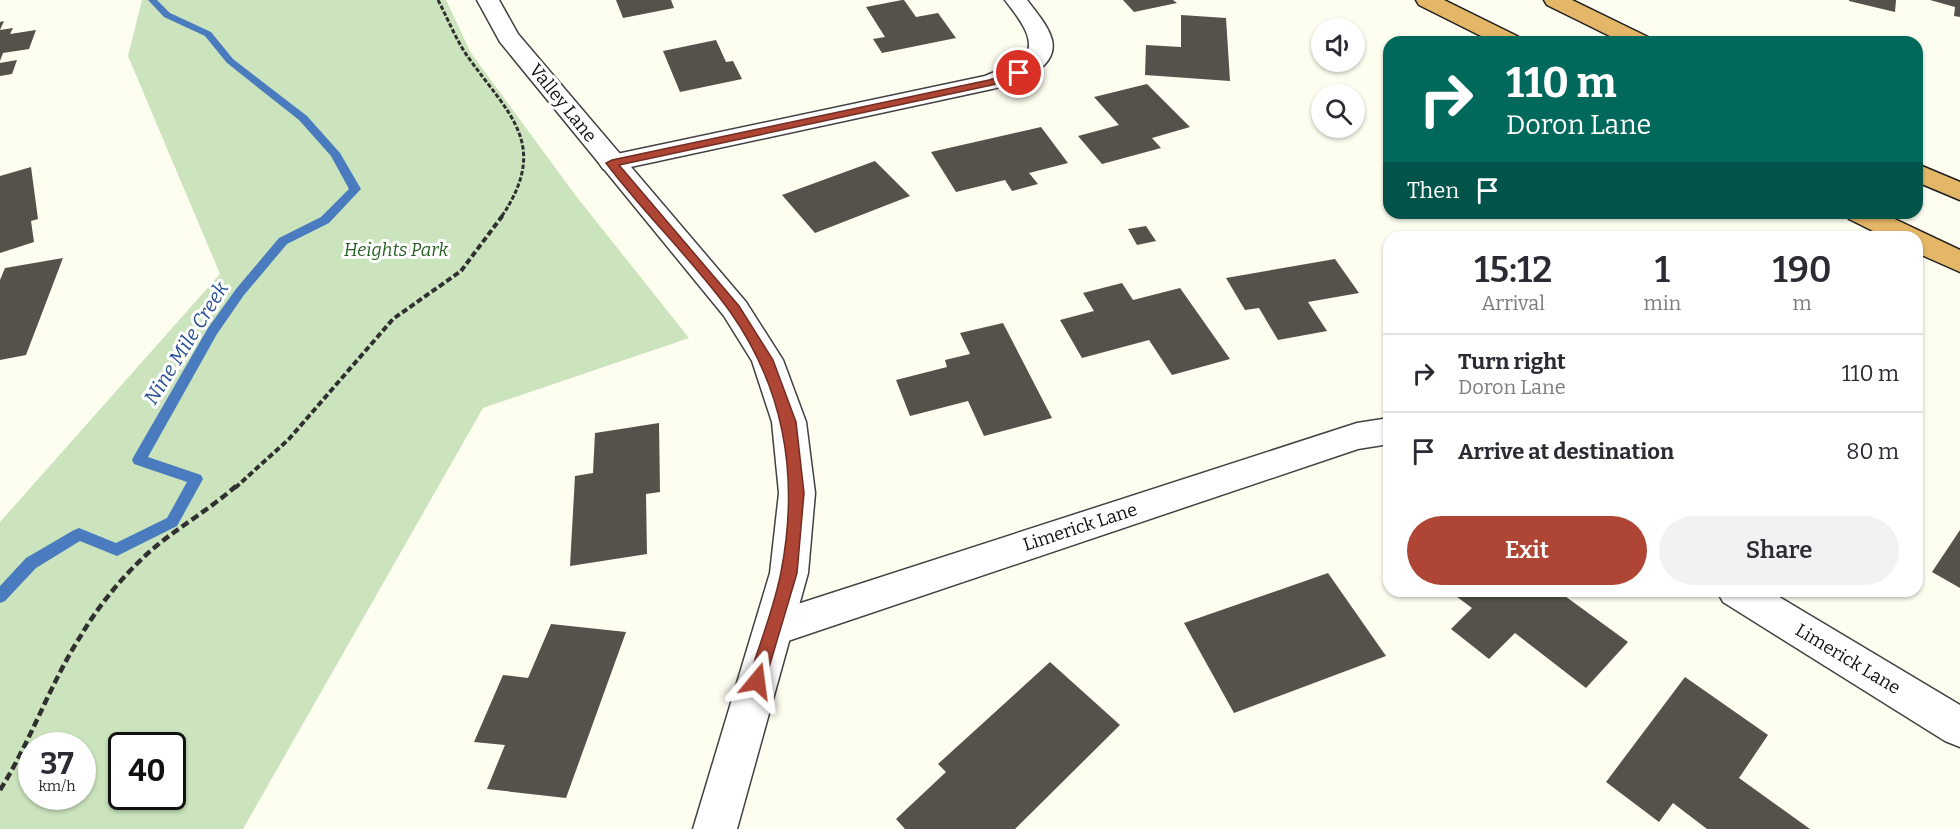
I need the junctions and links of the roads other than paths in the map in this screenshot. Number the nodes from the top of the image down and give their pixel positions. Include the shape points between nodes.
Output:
1 (488, 0) edge
2 (1016, 0) edge
3 (1427, 0) edge
4 (1442, 0) edge
5 (1555, 0) edge
6 (1499, 36) edge
7 (1507, 36) edge
8 (1628, 36) edge
9 (612, 163) junction
10 (1923, 175) edge
11 (1960, 192) edge
12 (1871, 219) edge
13 (1896, 231) edge
14 (1923, 244) edge
15 (1960, 262) edge
16 (1383, 432) edge
17 (1747, 597) edge
18 (772, 629) junction
19 (1960, 727) edge
20 (715, 829) edge

1 - 9 street, Valley Lane via 508,36
2 - 9 street via 1036,25 1042,42 1038,58 1019,73
3 - 6 highway
4 - 7 highway
5 - 8 highway
9 - 18 street, Valley Lane via 735,309 767,360 789,422 797,493 789,573
10 - 11 highway
12 - 13 highway
14 - 15 highway
16 - 18 street, Limerick Lane via 1346,439
17 - 19 street, Limerick Lane
18 - 20 street, Valley Lane

